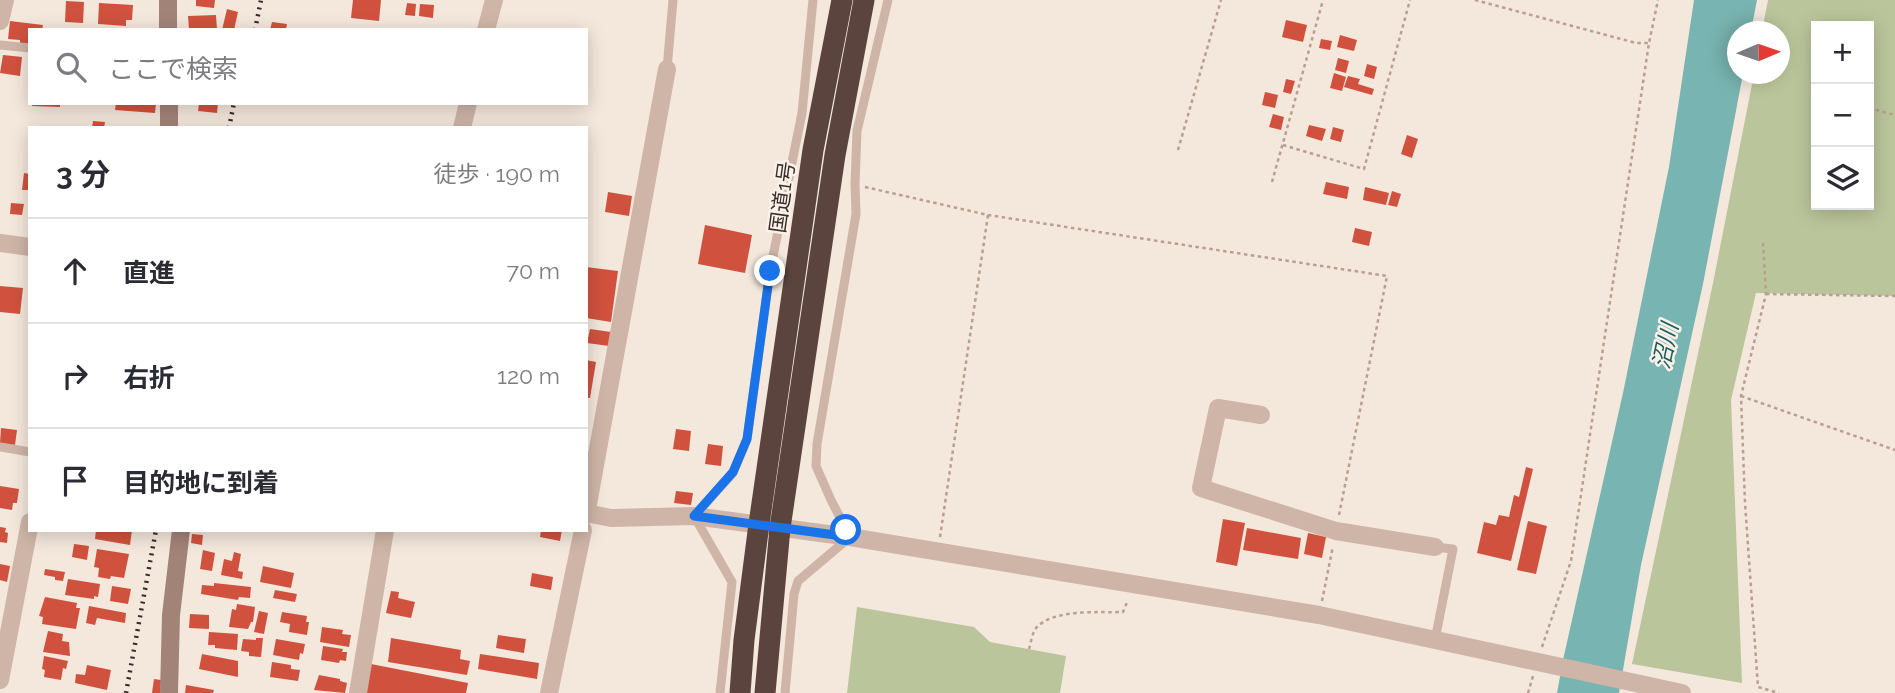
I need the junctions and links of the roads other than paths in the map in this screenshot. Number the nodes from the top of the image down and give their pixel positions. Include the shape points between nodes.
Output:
1 (5, 0) edge
2 (168, 0) edge
3 (494, 0) edge
4 (673, 0) edge
5 (813, 0) edge
6 (842, 0) edge
7 (864, 0) edge
8 (888, 0) edge
9 (0, 21) edge
10 (168, 28) edge
11 (487, 28) edge
12 (0, 45) edge
13 (28, 48) edge
14 (667, 69) joint
15 (169, 105) edge
16 (468, 105) edge
17 (169, 126) edge
18 (462, 126) edge
19 (0, 243) edge
20 (28, 247) edge
21 (1261, 415) dead end
22 (0, 447) edge
23 (28, 452) edge
24 (588, 503) edge
25 (588, 514) edge
26 (694, 516) junction
27 (770, 526) junction
28 (28, 532) edge
29 (181, 532) edge
30 (385, 532) edge
31 (583, 532) edge
32 (850, 537) junction
33 (1435, 547) joint
34 (1435, 640) junction
35 (0, 680) edge
36 (169, 693) edge
37 (358, 693) edge
38 (550, 693) edge
39 (720, 693) edge
40 (740, 693) edge
41 (765, 693) edge
42 (785, 693) edge
43 (1682, 693) edge

1 - 9 street
2 - 10 street
3 - 11 street
4 - 14 lane
5 - 26 lane via 802,113 770,271 747,439 733,472
6 - 27 highway, 国道1号 via 813,150
7 - 27 highway, 国道1号
8 - 32 lane via 857,131 856,214 817,444 816,466
12 - 13 lane
14 - 24 street
15 - 17 street
16 - 18 street
19 - 20 street
21 - 33 street via 1218,408 1202,488 1336,531
22 - 23 lane
25 - 26 street
26 - 27 street
26 - 39 lane via 732,582
27 - 32 street
27 - 40 highway, 国道1号 via 744,640
27 - 41 highway, 国道1号
28 - 35 street
29 - 36 street via 171,615
30 - 37 street
31 - 38 street
32 - 34 street via 1319,615
32 - 42 lane via 798,581
33 - 34 lane via 1453,549
34 - 43 street

